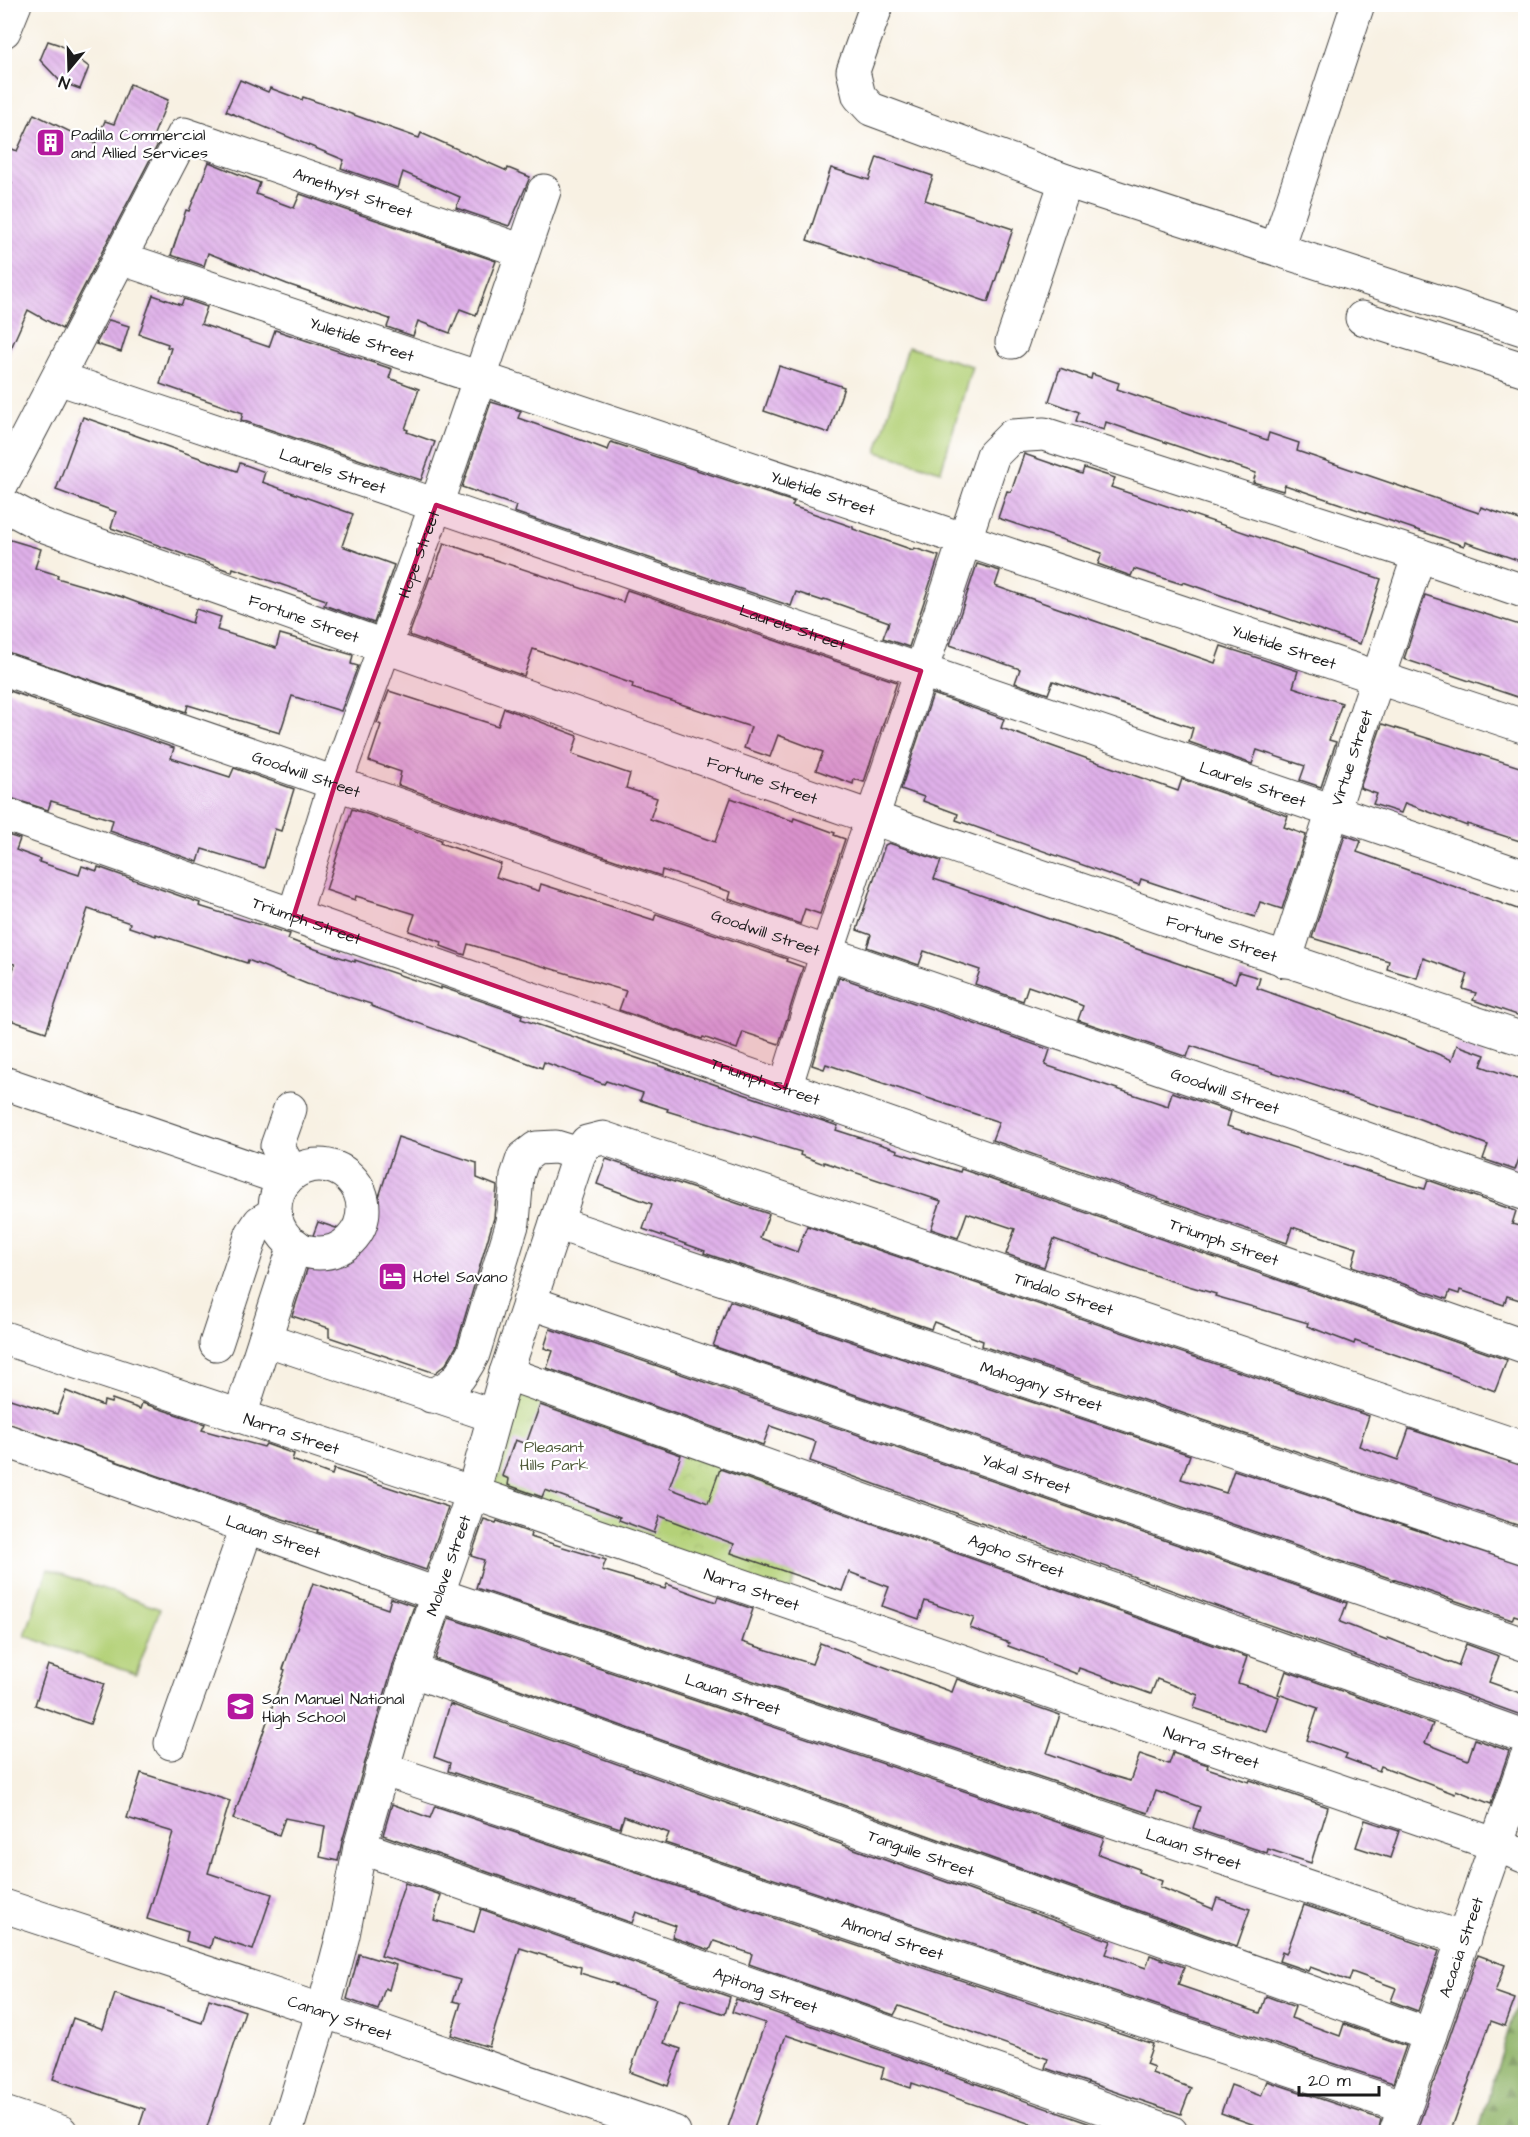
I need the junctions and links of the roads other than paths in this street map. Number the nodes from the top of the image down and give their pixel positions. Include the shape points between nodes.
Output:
1 (15, 4) edge
2 (877, 4) edge
3 (1358, 4) edge
4 (4, 31) edge
5 (1066, 181) junction
6 (544, 191) dead end
7 (1277, 248) junction
8 (523, 251) junction
9 (120, 258) junction
10 (1362, 318) dead end
11 (1526, 330) edge
12 (1012, 342) dead end
13 (1526, 370) edge
14 (58, 378) junction
15 (480, 378) junction
16 (4, 481) edge
17 (4, 505) edge
18 (436, 505) junction
19 (965, 540) junction
20 (1419, 555) junction
21 (1526, 592) edge
22 (385, 646) junction
23 (4, 669) edge
24 (921, 671) junction
25 (1378, 678) junction
26 (1526, 728) edge
27 (335, 784) junction
28 (1333, 812) junction
29 (4, 814) edge
30 (873, 817) junction
31 (1526, 877) edge
32 (294, 915) junction
33 (827, 953) junction
34 (1285, 961) junction
35 (1526, 1040) edge
36 (4, 1083) edge
37 (785, 1088) junction
38 (4, 1106) edge
39 (290, 1109) dead end
40 (591, 1146) junction
41 (282, 1191) junction
42 (1526, 1194) edge
43 (556, 1223) junction
44 (296, 1245) junction
45 (530, 1302) junction
46 (4, 1338) edge
47 (265, 1339) junction
48 (216, 1344) dead end
49 (1526, 1347) edge
50 (506, 1373) junction
51 (431, 1396) junction
52 (240, 1416) junction
53 (494, 1416) junction
54 (4, 1440) edge
55 (1526, 1449) edge
56 (473, 1493) junction
57 (247, 1527) junction
58 (1526, 1548) edge
59 (438, 1594) junction
60 (1526, 1645) edge
61 (411, 1670) junction
62 (1526, 1737) edge
63 (171, 1743) dead end
64 (1526, 1760) edge
65 (382, 1769) junction
66 (360, 1847) junction
67 (1511, 1851) edge
68 (6, 1910) edge
69 (1464, 1939) junction
70 (323, 2011) junction
71 (1430, 2035) junction
72 (4, 2113) edge
73 (1400, 2120) edge
74 (61, 2133) edge
75 (286, 2133) edge
76 (674, 2133) edge
77 (1171, 2133) edge

1 - 4 street
2 - 5 street via 853,71 859,96 871,109
3 - 7 street
5 - 7 street
5 - 12 street
6 - 8 street, Hope Street
7 - 11 street
8 - 9 street, Amethyst Street via 184,134
8 - 15 street, Hope Street
9 - 14 street
9 - 15 street, Yuletide Street
10 - 13 street
14 - 16 street
14 - 18 street, Laurels Street
15 - 18 street, Hope Street
15 - 19 street, Yuletide Street
17 - 22 street, Fortune Street via 42,525
18 - 22 street, Hope Street
18 - 24 street, Laurels Street
19 - 20 street via 993,455 1012,436 1044,434
19 - 24 street
19 - 25 street, Yuletide Street
20 - 21 street
20 - 25 street, Virtue Street
22 - 27 street, Hope Street
22 - 30 street, Fortune Street
23 - 27 street, Goodwill Street
24 - 28 street, Laurels Street
24 - 30 street
25 - 26 street, Yuletide Street
25 - 28 street, Virtue Street
27 - 32 street, Hope Street
27 - 33 street, Goodwill Street
28 - 31 street, Laurels Street
28 - 34 street, Virtue Street
29 - 32 street, Triumph Street
30 - 33 street
30 - 34 street, Fortune Street
32 - 37 street, Triumph Street
33 - 37 street
33 - 42 street, Goodwill Street
34 - 35 street, Fortune Street
36 - 41 street
37 - 49 street, Triumph Street
38 - 41 street
39 - 41 street via 277,1146
40 - 43 street, Molave Street
40 - 51 street, Tindalo Street via 536,1148 523,1158 517,1176 513,1222 473,1354 450,1387
40 - 55 street, Tindalo Street
41 - 44 street via 279,1228
41 - 44 street via 306,1166 321,1164 348,1175 357,1186 363,1206 360,1226 342,1247 315,1253
41 - 48 street via 252,1234
43 - 45 street, Molave Street
43 - 58 street, Mahogany Street
44 - 47 street
45 - 50 street, Molave Street
45 - 60 street, Yakal Street
46 - 52 street, Narra Street
47 - 51 street
47 - 52 street
50 - 53 street, Molave Street
50 - 62 street, Agoho Street
51 - 53 street
52 - 56 street, Narra Street
53 - 56 street, Molave Street
54 - 57 street, Lauan Street
56 - 59 street, Molave Street
56 - 67 street, Narra Street
57 - 59 street, Lauan Street
57 - 63 street
59 - 61 street, Molave Street
59 - 69 street, Lauan Street
61 - 65 street, Molave Street
61 - 71 street, Tanguile Street
64 - 67 street, Acacia Street
65 - 66 street, Molave Street
65 - 73 street, Almond Street
66 - 70 street, Molave Street
66 - 77 street, Apitong Street
67 - 69 street, Acacia Street
68 - 70 street, Canary Street
69 - 71 street, Acacia Street
70 - 75 street, Molave Street
70 - 76 street, Canary Street
71 - 73 street, Acacia Street
72 - 74 street

